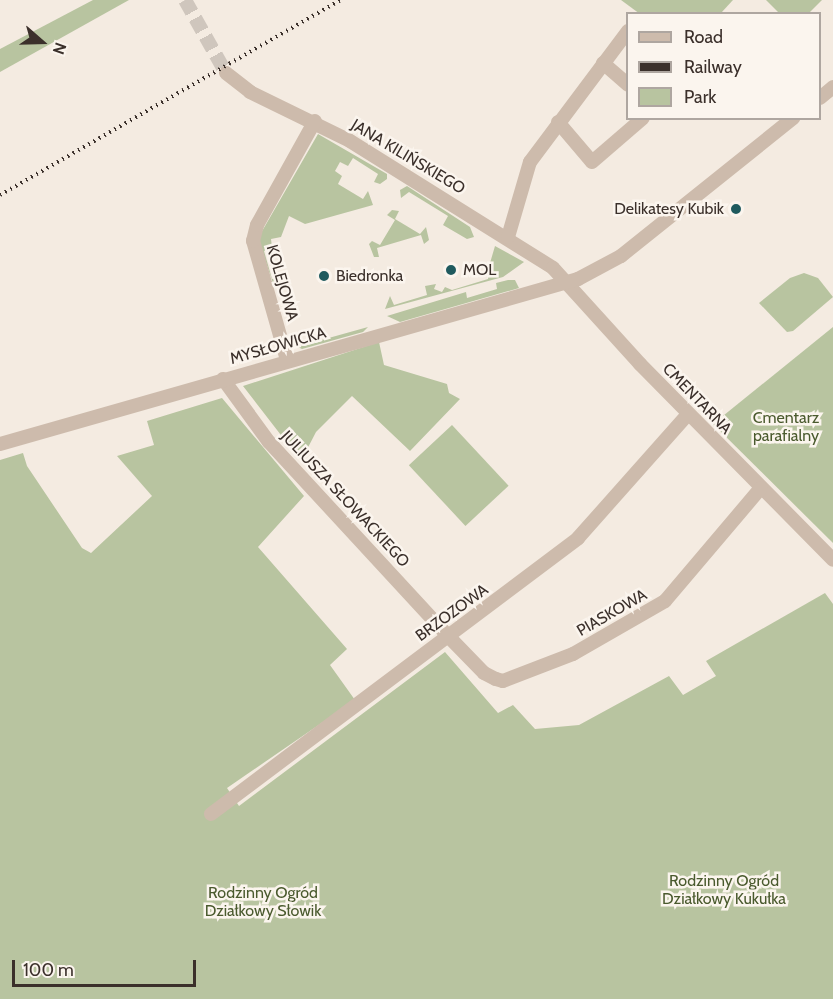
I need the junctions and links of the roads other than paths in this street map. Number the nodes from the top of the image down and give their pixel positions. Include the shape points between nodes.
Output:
1 (626, 32) edge
2 (603, 63) junction
3 (226, 73) tunnel mouth
4 (626, 84) edge
5 (833, 87) edge
6 (821, 96) edge
7 (641, 120) edge
8 (790, 120) edge
9 (315, 121) junction
10 (558, 122) junction
11 (508, 237) junction
12 (567, 282) junction
13 (287, 360) junction
14 (223, 379) junction
15 (688, 414) junction
16 (0, 444) edge
17 (761, 489) junction
18 (833, 560) edge
19 (448, 637) junction
20 (211, 814) dead end

1 - 2 street
2 - 4 street
2 - 10 street
3 - 9 street, JANA KILIŃSKIEGO via 250,92
5 - 6 street
7 - 10 street via 592,162
8 - 12 street, MYSŁOWICKA via 604,268
9 - 11 street, JANA KILIŃSKIEGO
9 - 13 street, KOLEJOWA via 257,225 253,241
10 - 11 street via 530,162
11 - 12 street, JANA KILIŃSKIEGO
12 - 13 street, MYSŁOWICKA
12 - 15 street, CMENTARNA
13 - 14 street, MYSŁOWICKA
14 - 16 street, MYSŁOWICKA
14 - 19 street, JULIUSZA SŁOWACKIEGO via 262,434
15 - 17 street, CMENTARNA
15 - 19 street, BRZOZOWA via 593,524
17 - 18 street, CMENTARNA
17 - 19 street, PIASKOWA via 665,601 594,645 503,681 484,673
19 - 20 street, BRZOZOWA

